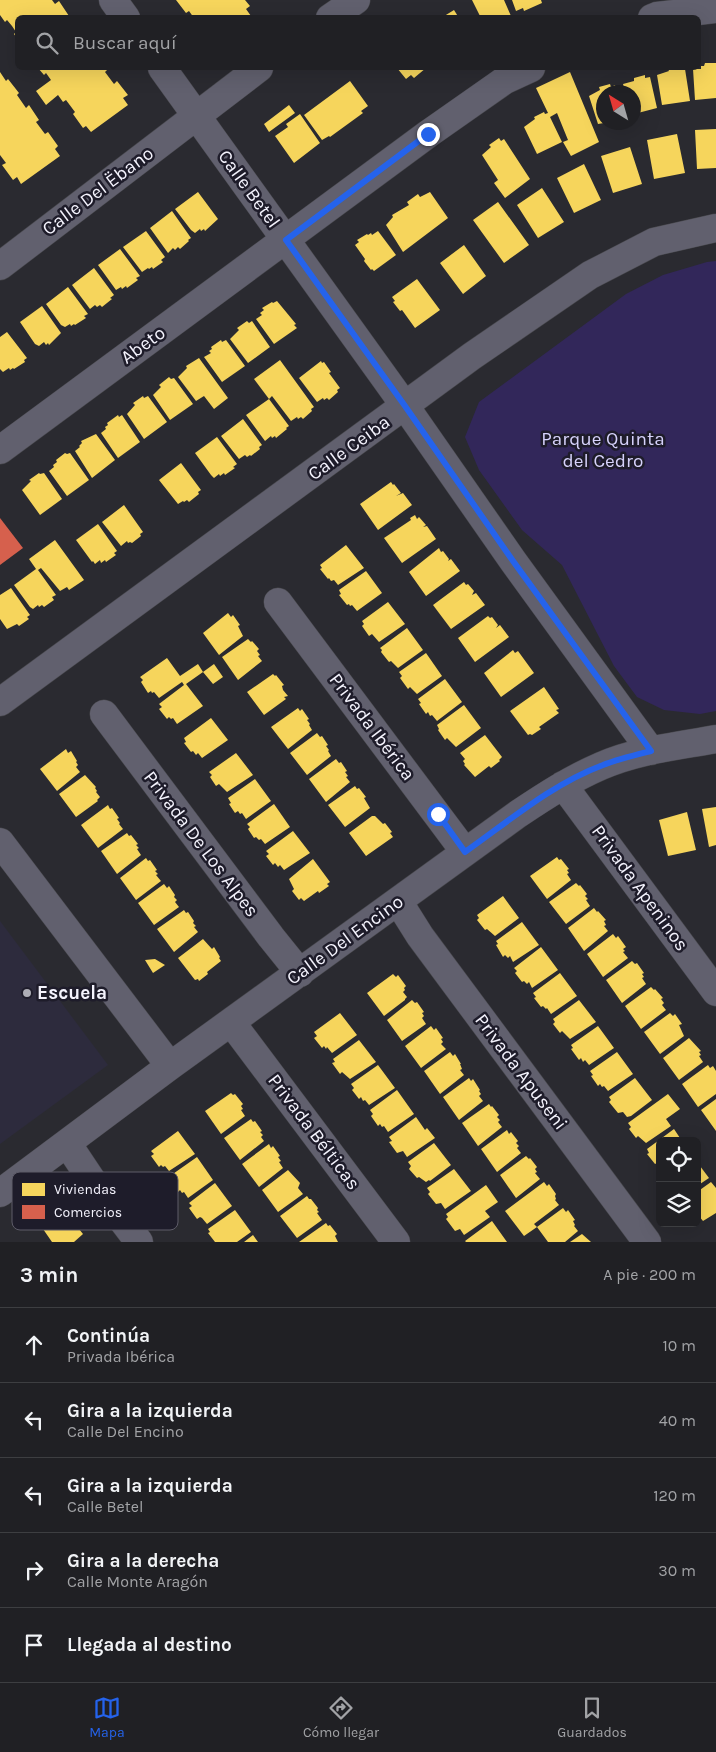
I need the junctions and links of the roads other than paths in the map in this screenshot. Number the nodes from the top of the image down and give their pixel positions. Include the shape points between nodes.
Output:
1 (113, 0) edge
2 (356, 0) edge
3 (716, 9) edge
4 (124, 15) edge
5 (334, 15) edge
6 (673, 15) edge
7 (163, 70) edge
8 (256, 70) edge
9 (528, 70) edge
10 (197, 116) junction
11 (716, 228) edge
12 (286, 240) junction
13 (3, 257) edge
14 (405, 406) junction
15 (0, 450) edge
16 (278, 602) dead end
17 (0, 702) edge
18 (104, 714) dead end
19 (716, 739) edge
20 (651, 751) junction
21 (563, 784) junction
22 (0, 842) edge
23 (465, 852) junction
24 (398, 901) junction
25 (300, 973) junction
26 (716, 992) edge
27 (231, 1022) junction
28 (170, 1066) junction
29 (67, 1143) junction
30 (28, 1172) edge
31 (86, 1172) edge
32 (12, 1184) edge
33 (0, 1193) edge
34 (130, 1230) edge
35 (139, 1242) edge
36 (396, 1242) edge
37 (647, 1242) edge

1 - 4 street
2 - 5 street
3 - 6 street
7 - 10 street, Calle Betel
8 - 10 street, Calle Del Ëbano
9 - 12 street, Abeto via 505,80 428,134
10 - 12 street, Calle Betel
10 - 13 street, Calle Del Ëbano
11 - 14 street, Calle Ceiba via 654,242 590,275
12 - 14 street, Calle Betel
12 - 15 street, Abeto
14 - 17 street, Calle Ceiba
14 - 20 street, Calle Betel
16 - 23 street, Privada Ibérica
18 - 25 street, Privada De Los Alpes via 270,938
19 - 20 street, Calle Del Encino
20 - 21 street, Calle Del Encino via 602,765
21 - 23 street, Calle Del Encino
21 - 26 street, Privada Apeninos
22 - 28 street
23 - 24 street, Calle Del Encino
24 - 25 street, Calle Del Encino
24 - 37 street, Privada Apuseni via 426,944
25 - 27 street, Calle Del Encino
27 - 28 street, Calle Del Encino
27 - 36 street, Privada Bélticas
28 - 29 street, Calle Del Encino
29 - 30 street, Calle Del Encino
29 - 31 street
32 - 33 street, Calle Del Encino
34 - 35 street

